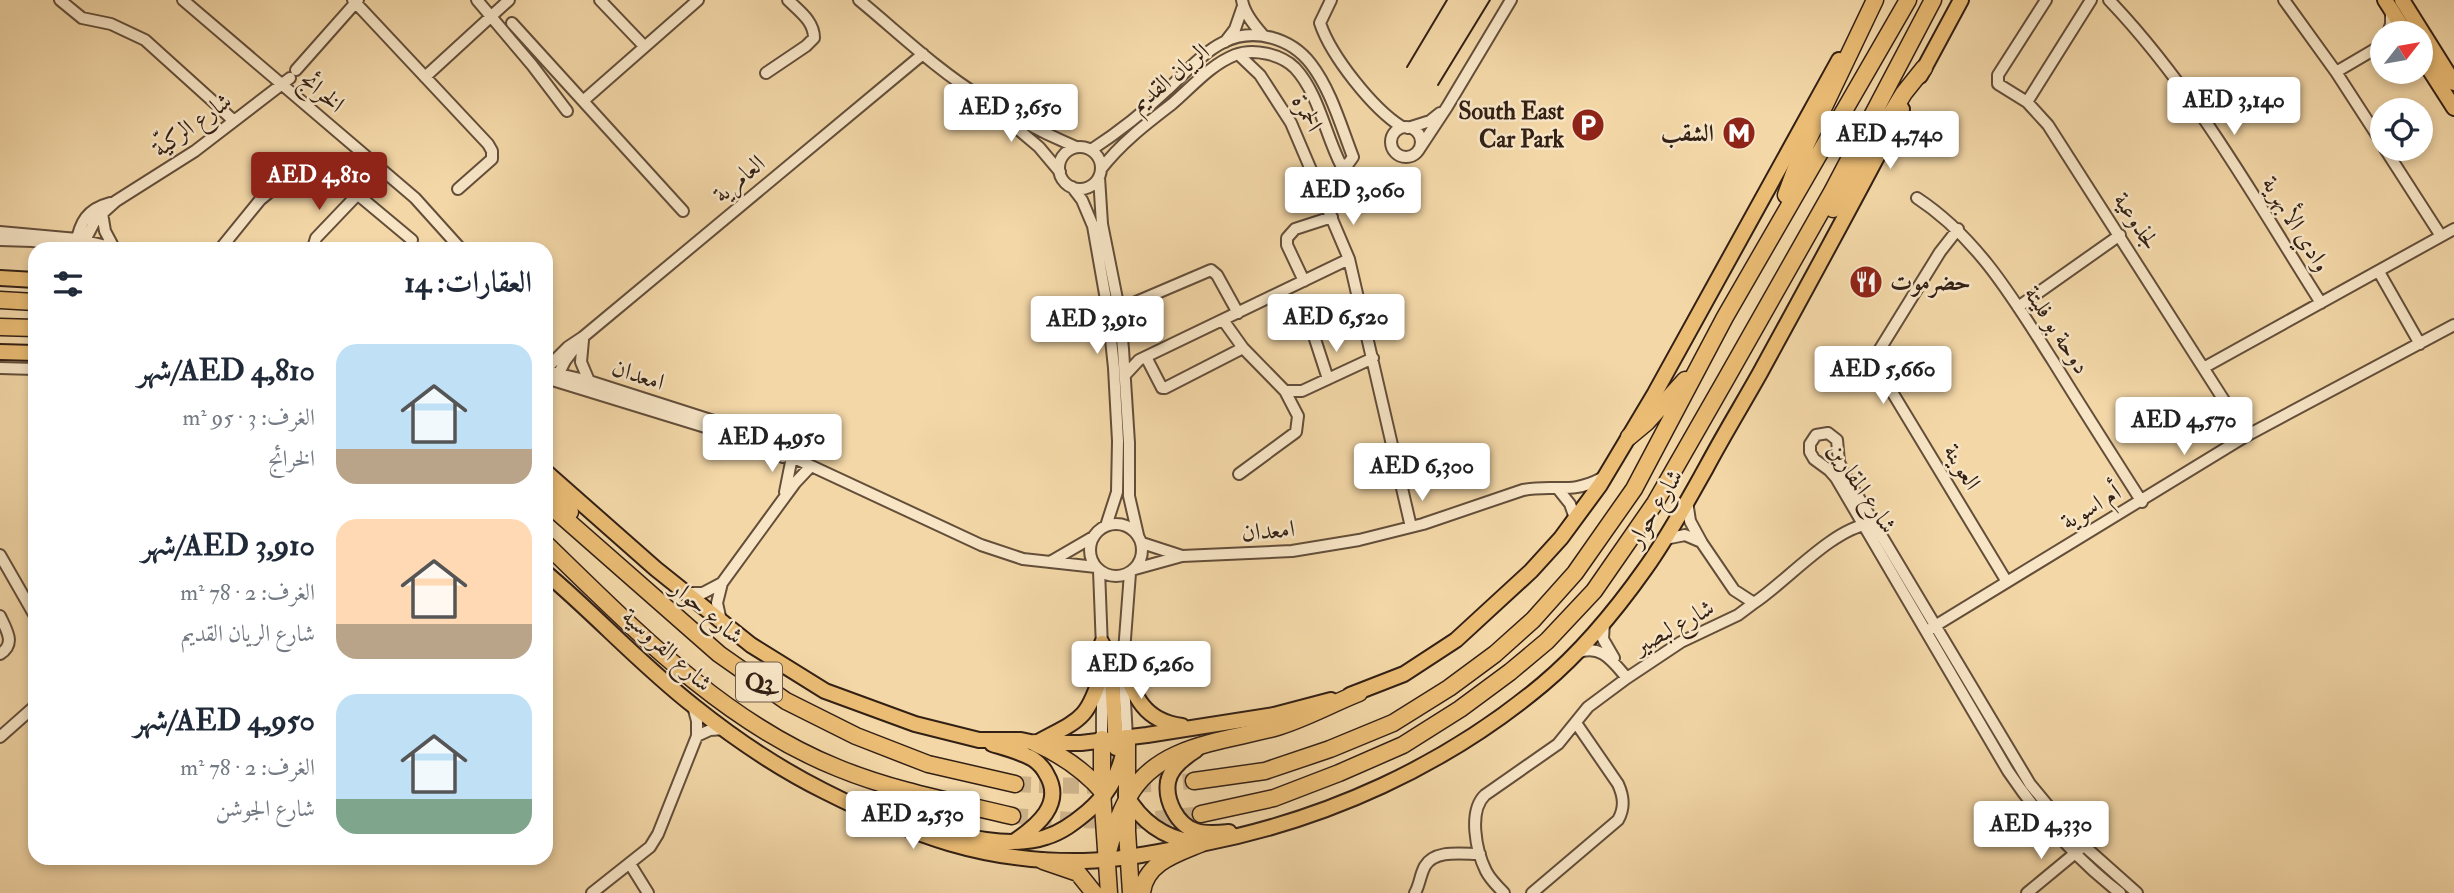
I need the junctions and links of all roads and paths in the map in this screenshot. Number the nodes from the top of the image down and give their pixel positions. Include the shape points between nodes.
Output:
1 (60, 0) edge
2 (183, 0) edge
3 (477, 0) edge
4 (509, 0) edge
5 (600, 0) edge
6 (698, 0) edge
7 (788, 0) edge
8 (859, 0) edge
9 (1331, 0) edge
10 (1511, 0) edge
11 (1874, 0) edge
12 (1908, 0) edge
13 (1933, 0) edge
14 (1961, 0) edge
15 (2046, 0) edge
16 (2091, 0) edge
17 (2109, 0) edge
18 (2284, 0) edge
19 (355, 1) edge
20 (1242, 3) edge
21 (2392, 3) edge
22 (490, 17) junction
23 (2390, 21) edge
24 (2400, 21) edge
25 (512, 23) dead end
26 (1263, 35) junction
27 (1225, 42) junction
28 (644, 46) junction
29 (2370, 51) edge
30 (923, 54) junction
31 (1238, 54) junction
32 (1924, 68) junction
33 (2336, 72) junction
34 (766, 73) dead end
35 (2433, 75) edge
36 (425, 77) junction
37 (289, 78) junction
38 (2454, 83) edge
39 (982, 98) junction
40 (583, 101) junction
41 (2027, 102) junction
42 (1447, 107) junction
43 (2454, 108) edge
44 (567, 111) dead end
45 (1380, 111) junction
46 (234, 121) junction
47 (2370, 124) edge
48 (1405, 127) junction
49 (1390, 141) junction
50 (1076, 147) junction
51 (1091, 150) junction
52 (1418, 151) junction
53 (2393, 161) edge
54 (1059, 172) junction
55 (1100, 173) junction
56 (1072, 187) junction
57 (458, 189) dead end
58 (358, 194) junction
59 (1917, 198) dead end
60 (116, 201) junction
61 (683, 211) dead end
62 (102, 213) junction
63 (1332, 217) junction
64 (1958, 229) junction
65 (2454, 229) edge
66 (0, 232) edge
67 (2120, 235) junction
68 (2441, 236) junction
69 (1772, 238) junction
70 (0, 240) edge
71 (412, 240) dead end
72 (42, 242) edge
73 (56, 242) edge
74 (79, 242) edge
75 (81, 242) edge
76 (111, 242) edge
77 (226, 242) edge
78 (315, 242) edge
79 (455, 242) edge
80 (1796, 254) junction
81 (1349, 259) junction
82 (2379, 272) junction
83 (0, 278) edge
84 (28, 280) edge
85 (1304, 281) junction
86 (1116, 292) junction
87 (0, 300) edge
88 (28, 302) edge
89 (1136, 302) junction
90 (2321, 303) junction
91 (2018, 307) junction
92 (1238, 313) junction
93 (1120, 317) junction
94 (1223, 320) junction
95 (2454, 325) edge
96 (0, 327) edge
97 (28, 328) edge
98 (583, 337) junction
99 (1315, 339) dead end
100 (2420, 344) junction
101 (1243, 348) junction
102 (1124, 349) junction
103 (0, 352) edge
104 (28, 353) edge
105 (1146, 357) junction
106 (1373, 358) junction
107 (553, 363) edge
108 (1701, 363) junction
109 (2205, 367) junction
110 (0, 368) edge
111 (28, 369) edge
112 (1126, 374) junction
113 (553, 378) edge
114 (1328, 379) junction
115 (589, 381) junction
116 (1285, 391) junction
117 (2227, 405) dead end
118 (1629, 437) junction
119 (792, 457) junction
120 (811, 466) junction
121 (1240, 474) dead end
122 (1605, 477) junction
123 (553, 478) edge
124 (1558, 489) junction
125 (553, 495) edge
126 (784, 498) junction
127 (1687, 501) junction
128 (2141, 502) junction
129 (553, 508) edge
130 (1575, 517) junction
131 (1106, 526) junction
132 (1870, 526) junction
133 (1411, 527) junction
134 (1093, 537) junction
135 (1140, 539) junction
136 (1665, 539) junction
137 (1702, 543) junction
138 (553, 551) edge
139 (605, 554) junction
140 (0, 555) edge
141 (1182, 556) junction
142 (1046, 564) junction
143 (1098, 569) junction
144 (1132, 571) junction
145 (553, 579) edge
146 (2007, 582) junction
147 (722, 583) junction
148 (686, 593) junction
149 (1754, 603) junction
150 (28, 604) edge
151 (0, 616) edge
152 (1605, 619) junction
153 (721, 621) junction
154 (1931, 629) junction
155 (1102, 643) junction
156 (0, 654) edge
157 (1573, 654) junction
158 (1123, 665) junction
159 (1618, 667) junction
160 (1102, 672) junction
161 (1628, 678) junction
162 (1359, 693) junction
163 (694, 706) junction
164 (28, 712) edge
165 (1576, 723) junction
166 (1198, 727) junction
167 (725, 729) junction
168 (697, 736) junction
169 (0, 737) edge
170 (1115, 739) junction
171 (979, 740) junction
172 (1035, 744) junction
173 (1203, 745) junction
174 (1118, 774) junction
175 (1194, 781) tunnel mouth
176 (1015, 784) tunnel mouth
177 (1104, 794) junction
178 (1128, 797) junction
179 (876, 814) junction
180 (1201, 814) tunnel mouth
181 (1012, 816) tunnel mouth
182 (1119, 816) junction
183 (1282, 824) junction
184 (1127, 831) junction
185 (1014, 842) junction
186 (1200, 844) junction
187 (2079, 849) junction
188 (1480, 854) junction
189 (1129, 856) junction
190 (1106, 859) junction
191 (1043, 860) junction
192 (630, 864) junction
193 (592, 893) edge
194 (648, 893) edge
195 (1094, 893) edge
196 (1109, 893) edge
197 (1131, 893) edge
198 (1142, 893) edge
199 (1415, 893) edge
200 (1504, 893) edge
201 (1532, 893) edge
202 (2027, 893) edge
203 (2120, 893) edge
204 (2137, 893) edge

1 - 46 street via 82,18 111,24 145,40
2 - 37 street, الخرائج
3 - 22 street
4 - 22 street
5 - 28 street
6 - 28 street
7 - 34 street via 809,21 814,38
8 - 30 street
9 - 45 street via 1320,23 1326,40
10 - 42 street
11 - 69 highway via 1800,157
11 - 118 main road
12 - 69 highway, شارع حوار
13 - 80 highway, شارع حوار
14 - 32 main road, شارع حوار
15 - 41 street, لجذوعية via 1996,79
16 - 41 street
17 - 90 street, وادي الأبهرية via 2201,113
18 - 33 street
19 - 36 street
19 - 37 street, شارع الركيّة
20 - 26 street
20 - 27 street via 1235,29
21 - 23 street
21 - 24 main road
21 - 38 main road
22 - 36 street
22 - 44 street
25 - 40 street
26 - 27 street, الريان القديم
26 - 31 street, الريان القديم via 1279,39 1313,66 1353,157 1348,164 1340,165 1310,90 1293,66 1266,54
27 - 51 street, الريان القديم
28 - 40 street
29 - 33 street
30 - 39 street
30 - 98 street, العامرية
31 - 55 street, الريان القديم via 1218,64 1125,142
31 - 63 street, الحمرة via 1260,75 1291,123
32 - 80 highway via 1828,215
32 - 127 main road, شارع حوار
33 - 47 street
35 - 43 main road
36 - 57 street via 492,151 492,159
37 - 46 street, شارع الركيّة
37 - 79 street, الخرائج
39 - 50 street
39 - 54 street via 1039,147
40 - 61 street
41 - 67 street, لجذوعية via 2048,125
42 - 48 street via 1430,121
42 - 52 street
45 - 48 street
45 - 49 street
46 - 60 street, شارع الركيّة
48 - 49 street
48 - 52 street via 1420,139
49 - 52 street via 1398,156 1409,157
50 - 51 street
50 - 54 street via 1064,154
51 - 55 street via 1098,158
53 - 68 street
54 - 56 street
55 - 56 street via 1087,187
55 - 86 street via 1102,224
56 - 131 street via 1093,226 1114,368 1117,492
58 - 71 street
58 - 77 street via 321,164 306,162 260,200
58 - 78 street
59 - 64 street, دوحة بو فليتة
60 - 62 street, شارع الركيّة
60 - 74 street, شارع الركيّة via 83,219
62 - 75 street, شارع الركيّة
62 - 76 street
63 - 81 street, الحمرة
63 - 85 street via 1295,229 1287,238
64 - 91 street, دوحة بو فليتة
64 - 146 street, العوينة via 1880,349 1879,365
65 - 68 street
66 - 73 street
67 - 91 street
67 - 109 street, لجذوعية
68 - 82 street
69 - 108 highway, شارع حوار
70 - 72 street
80 - 180 highway, شارع حوار via 1655,503 1594,591 1547,641 1461,709 1403,745 1274,798
81 - 85 street
81 - 106 street, الحمرة
82 - 90 street
82 - 100 street
83 - 84 main road
85 - 92 street
86 - 89 street
86 - 93 street
87 - 88 highway
89 - 92 street via 1211,270
89 - 93 street
90 - 109 street
91 - 128 street, دوحة بو فليتة
92 - 94 street
93 - 102 street
94 - 101 street
94 - 105 street
95 - 100 street, أم اسوية
96 - 97 highway
98 - 107 street
98 - 113 street
98 - 115 street via 580,362
99 - 114 street
100 - 128 street, أم اسوية via 2246,436
101 - 105 street via 1165,388
101 - 116 street
102 - 105 street via 1130,355
102 - 112 street
103 - 104 main road
105 - 112 street
106 - 114 street
106 - 133 street, الحمرة
108 - 118 highway
108 - 175 highway, شارع حوار via 1634,489 1575,573 1495,654 1393,723 1330,750 1265,771
109 - 117 street, لجذوعية
110 - 111 street
112 - 135 street via 1129,496
113 - 115 street, امعدان
113 - 119 street, امعدان
114 - 116 street via 1302,391
115 - 119 street, امعدان via 720,424
116 - 121 street via 1298,416 1296,432
118 - 122 main road
119 - 120 street, امعدان
119 - 126 street
120 - 126 street
120 - 142 street, امعدان via 981,545
122 - 124 street, امعدان via 1581,488
122 - 130 main road
123 - 148 main road
124 - 130 street
124 - 133 street, امعدان via 1523,490
125 - 139 highway
126 - 147 street
127 - 136 main road, شارع حوار
127 - 137 street, شارع لبصير via 1690,521
128 - 146 street, أم اسوية
129 - 139 highway, شارع حوار / Q3
130 - 162 main road via 1531,571 1456,640 1404,674
131 - 134 street
131 - 135 street via 1126,525
132 - 132 street, شارع المقارين via 1841,468 1837,440 1828,433 1816,435 1810,444 1811,456 1833,474
132 - 149 street, شارع لبصير via 1829,543
132 - 154 street, شارع المقارين
133 - 141 street, امعدان via 1292,551
134 - 142 street
134 - 143 street via 1091,556
135 - 141 street, امعدان
135 - 144 street via 1141,559
136 - 137 street via 1685,535
136 - 152 main road, شارع حوار
137 - 149 street, شارع لبصير via 1734,590
138 - 181 highway, Q3 via 693,682 763,731 838,768 917,794
139 - 176 highway, شارع حوار / Q3 via 719,654 786,701 856,736 928,764
140 - 150 street
141 - 144 street, امعدان
142 - 143 street, امعدان
143 - 144 street via 1113,576
143 - 155 street
144 - 158 street
145 - 163 main road, شارع الفروسية
146 - 154 street, أم اسوية
147 - 148 street via 703,593
147 - 153 street via 717,603
148 - 153 main road
149 - 161 street, شارع لبصير via 1681,642
151 - 156 street via 10,644
152 - 157 main road, شارع حوار
152 - 159 street, شارع لبصير via 1603,639
153 - 171 main road via 825,691 915,724
154 - 187 street, شارع المقارين via 2017,766
155 - 160 street
155 - 170 main road via 1112,677
157 - 159 street, شارع لبصير via 1594,649
157 - 183 main road, شارع حوار via 1544,683 1447,752 1353,800
158 - 166 main road via 1141,705 1151,714 1166,724
158 - 170 street
159 - 161 street, شارع لبصير
160 - 170 street
160 - 172 main road via 1080,719
161 - 165 street via 1588,707
162 - 166 main road via 1274,715
162 - 173 highway via 1277,727
163 - 167 main road, شارع الفروسية
163 - 168 street
164 - 169 street
165 - 188 street via 1558,744 1480,800 1475,813
165 - 201 street via 1618,784 1623,794 1622,813
166 - 170 main road
167 - 168 street
167 - 179 main road, شارع الفروسية via 825,792
168 - 192 street via 658,834
170 - 172 main road
170 - 174 main road
170 - 177 highway
170 - 178 highway
171 - 172 main road
171 - 185 main road via 1036,761 1050,782 1049,810 1036,827
172 - 177 highway via 1076,767
173 - 178 highway via 1158,764
173 - 183 main road via 1184,758 1168,781 1169,802 1179,819 1195,831 1222,833
174 - 177 main road
174 - 178 main road
177 - 182 highway
177 - 185 main road via 1055,834
177 - 190 highway
178 - 182 highway
178 - 184 highway
178 - 186 main road via 1158,830 1176,840
179 - 185 main road
179 - 191 main road, شارع الفروسية via 966,849
182 - 184 highway
182 - 190 highway
183 - 186 main road, شارع حوار
184 - 189 highway
186 - 189 main road, شارع الفروسية
186 - 198 highway via 1158,864 1147,875
187 - 202 street
187 - 203 street, شارع المقارين
187 - 204 street, شارع المقارين
188 - 199 street via 1432,859
188 - 200 street via 1489,876
189 - 190 main road, شارع الفروسية
189 - 197 highway
190 - 191 main road, شارع الفروسية
190 - 196 highway
191 - 195 highway via 1078,873
192 - 193 street
192 - 194 street

